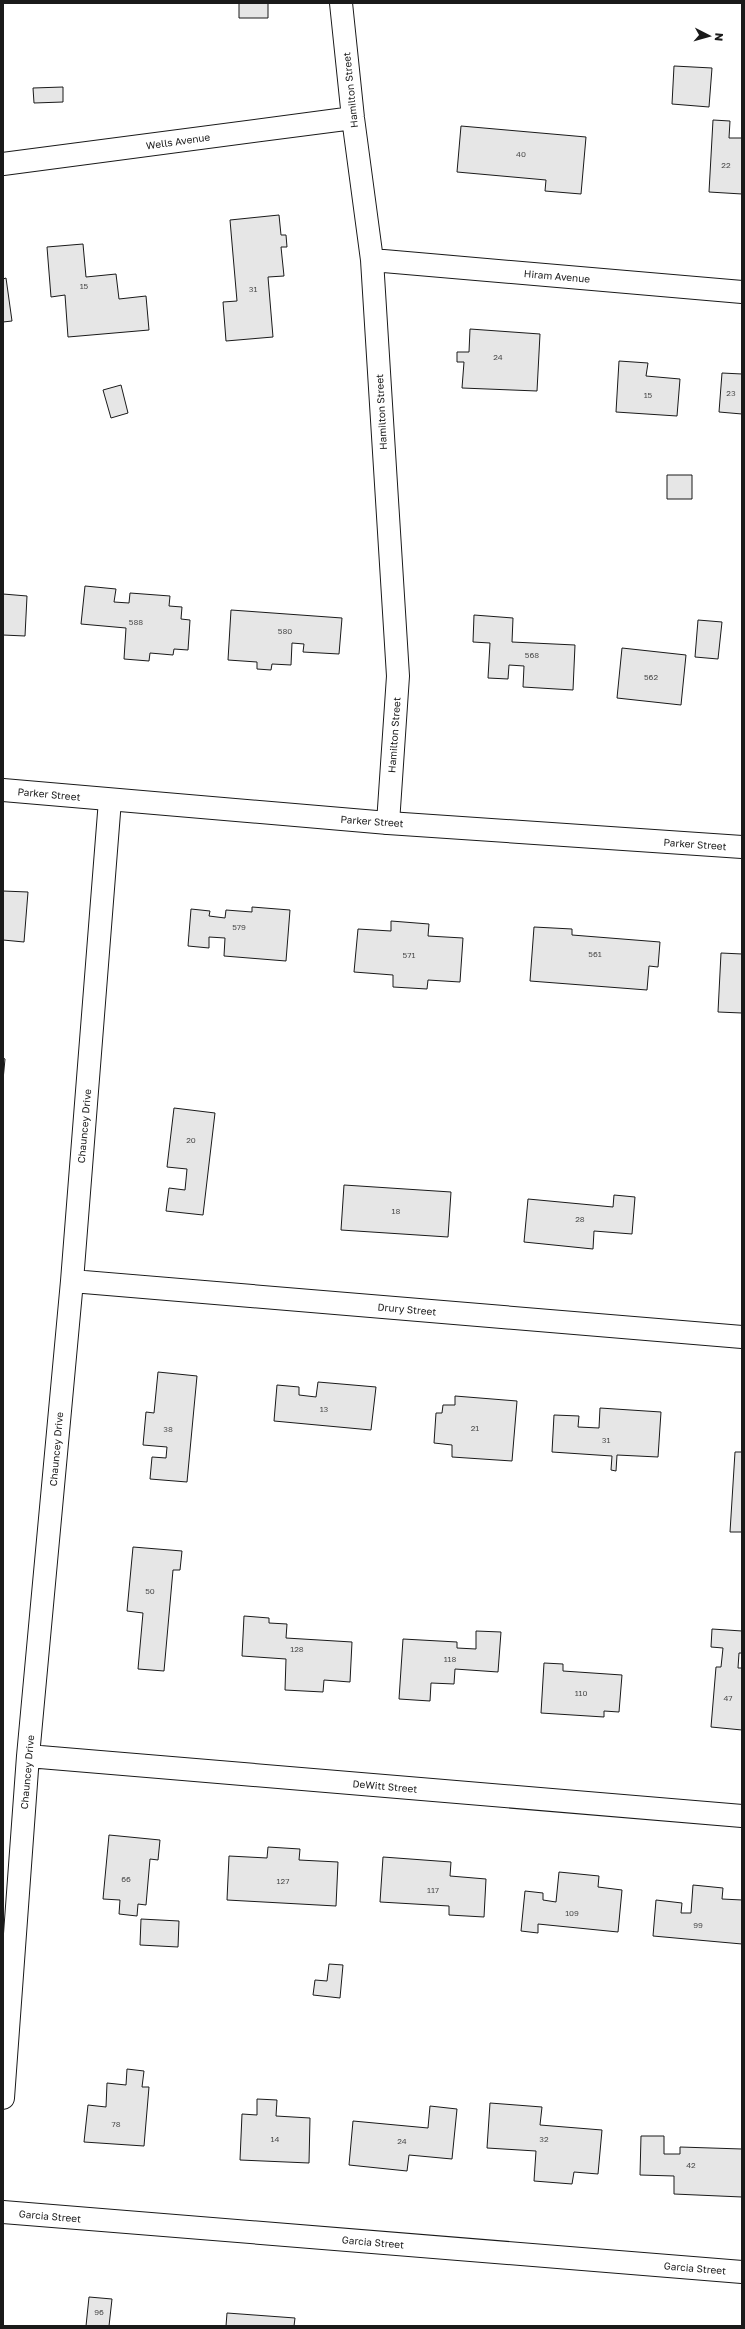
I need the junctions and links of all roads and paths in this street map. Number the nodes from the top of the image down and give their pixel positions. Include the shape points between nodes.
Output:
1 (341, 3) edge
2 (353, 118) junction
3 (3, 164) edge
4 (372, 260) junction
5 (742, 292) edge
6 (3, 790) edge
7 (110, 800) junction
8 (388, 823) junction
9 (742, 847) edge
10 (72, 1281) junction
11 (742, 1338) edge
12 (28, 1756) junction
13 (742, 1816) edge
14 (3, 2098) edge
15 (3, 2212) edge
16 (742, 2272) edge

1 - 2 street, Hamilton Street
2 - 3 street, Wells Avenue
2 - 4 street, Hamilton Street
4 - 5 street, Hiram Avenue
4 - 8 street, Hamilton Street via 398,676
6 - 7 street, Parker Street
7 - 8 street, Parker Street
7 - 10 street, Chauncey Drive
8 - 9 street, Parker Street
10 - 11 street, Drury Street
10 - 12 street, Chauncey Drive
12 - 13 street, DeWitt Street
12 - 14 street, Chauncey Drive
15 - 16 street, Garcia Street

